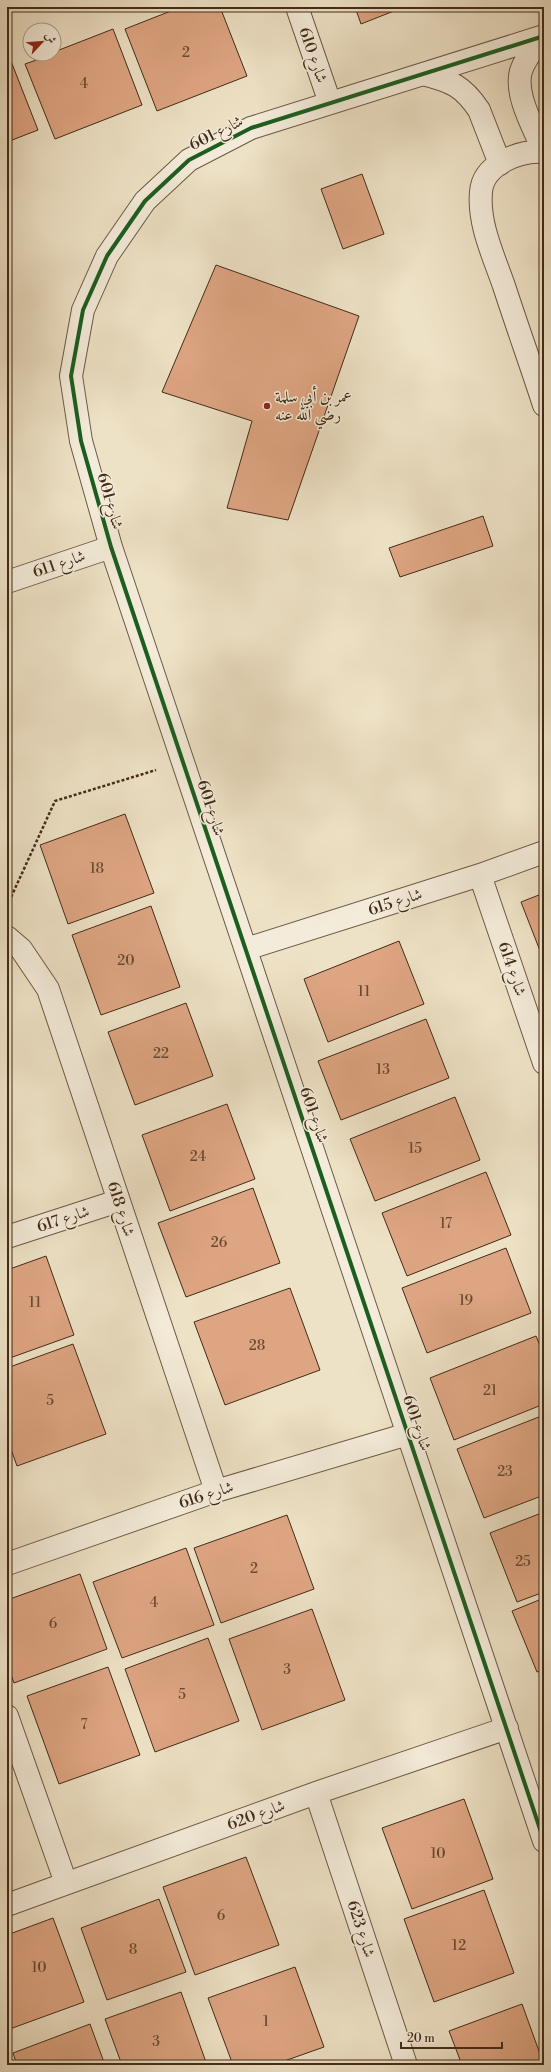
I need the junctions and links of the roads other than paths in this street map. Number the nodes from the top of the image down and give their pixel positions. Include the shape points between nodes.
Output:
1 (297, 7) edge
2 (543, 36) edge
3 (424, 74) junction
4 (330, 104) junction
5 (544, 152) edge
6 (500, 164) junction
7 (544, 404) edge
8 (111, 546) junction
9 (7, 582) edge
10 (544, 852) edge
11 (480, 875) junction
12 (7, 938) edge
13 (246, 949) junction
14 (544, 1063) edge
15 (118, 1201) junction
16 (7, 1238) edge
17 (408, 1434) junction
18 (216, 1491) junction
19 (7, 1564) edge
20 (7, 1716) edge
21 (507, 1728) junction
22 (316, 1793) junction
23 (544, 1841) edge
24 (66, 1883) junction
25 (7, 1905) edge
26 (406, 2065) edge

1 - 4 street, شارع 610
2 - 3 street, شارع 601
2 - 5 street via 527,58 519,84 521,96
3 - 4 street, شارع 601
3 - 6 street via 449,80 463,90 474,103
4 - 8 street, شارع 601 via 251,128 189,160 145,201 107,256 83,310 71,376 81,441
5 - 6 street via 533,151
6 - 7 street via 489,173 481,192 484,227
8 - 9 street, شارع 611
8 - 13 street, شارع 601
10 - 11 street, شارع 615
11 - 13 street, شارع 615
11 - 14 street, شارع 614
12 - 15 street, شارع 618 via 21,949 48,989
13 - 17 street, شارع 601
15 - 16 street, شارع 617
15 - 18 street, شارع 618
17 - 18 street, شارع 616
17 - 21 street, شارع 601
18 - 19 street, شارع 616
20 - 24 street
21 - 22 street, شارع 620
21 - 23 street, شارع 601
22 - 24 street, شارع 620
22 - 26 street, شارع 623
24 - 25 street, شارع 620

